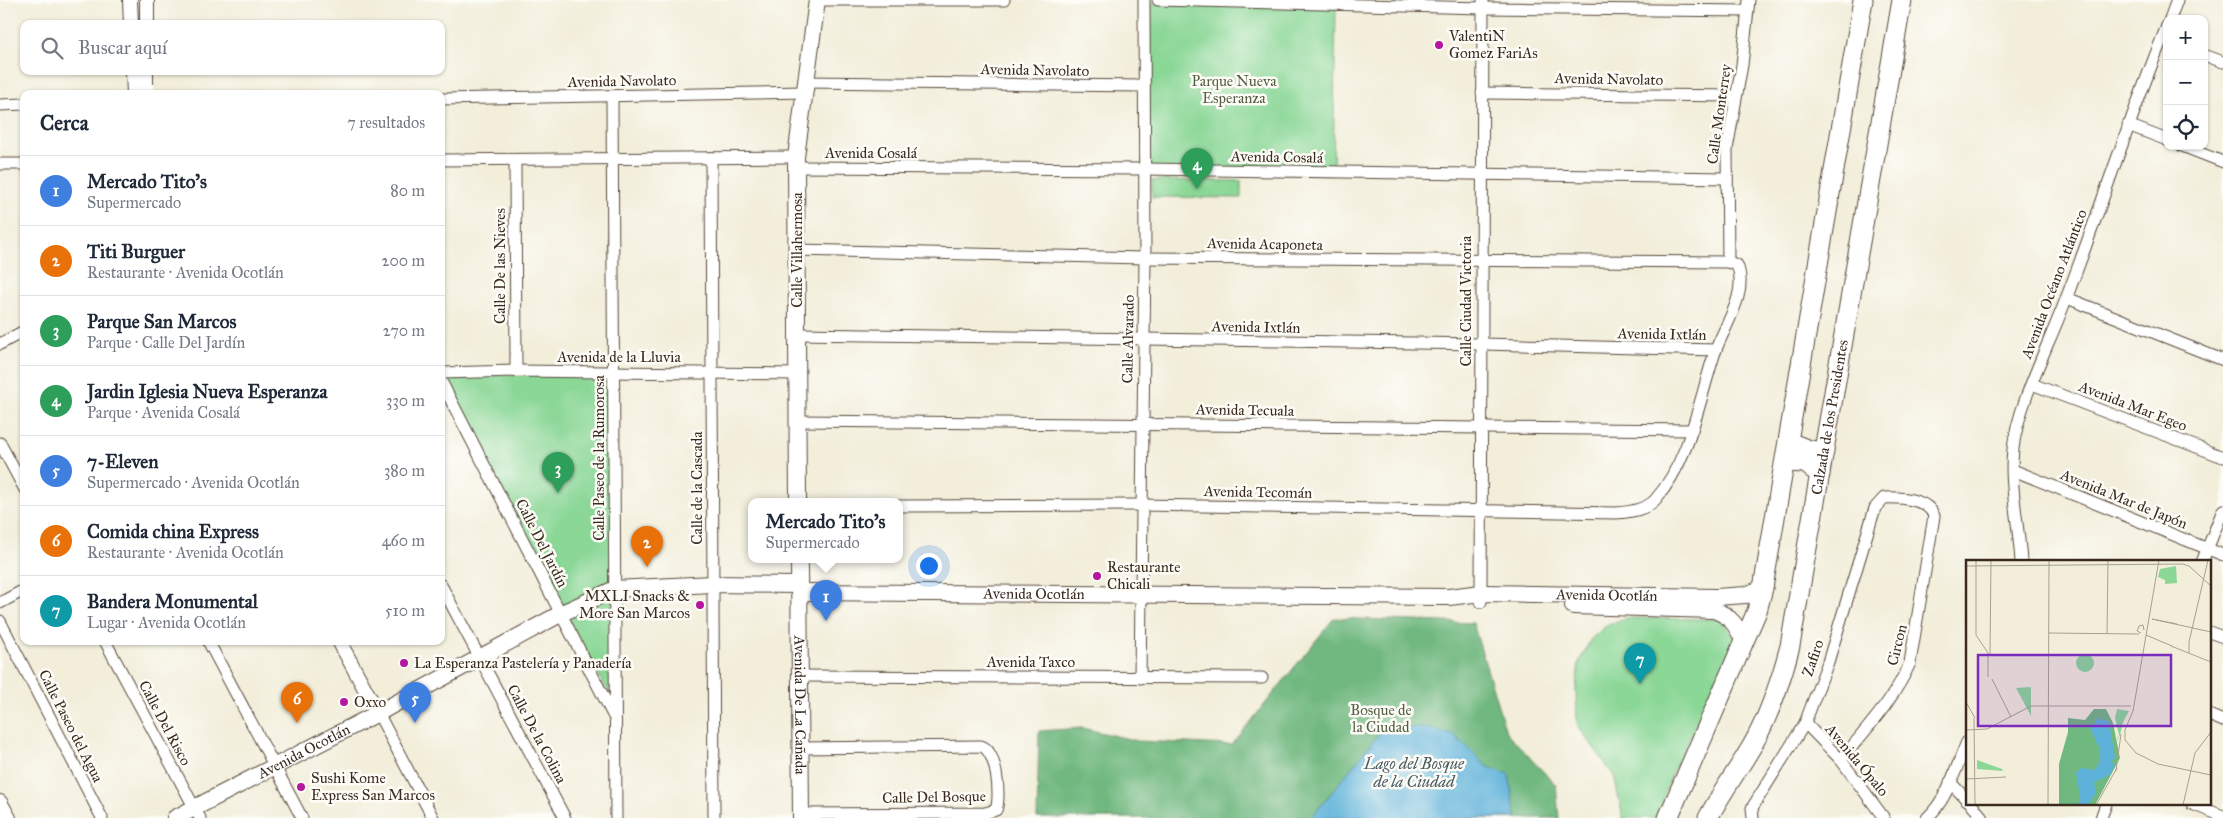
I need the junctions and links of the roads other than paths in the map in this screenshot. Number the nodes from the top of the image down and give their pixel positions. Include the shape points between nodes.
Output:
1 (130, 0) edge
2 (147, 0) edge
3 (817, 0) edge
4 (1004, 0) edge
5 (1144, 0) edge
6 (1158, 0) edge
7 (1864, 0) edge
8 (1902, 0) edge
9 (2177, 0) edge
10 (1483, 4) edge
11 (1748, 5) edge
12 (2171, 15) edge
13 (132, 20) edge
14 (146, 20) edge
15 (2163, 41) edge
16 (2208, 56) edge
17 (2223, 62) edge
18 (134, 75) edge
19 (146, 75) edge
20 (1144, 86) junction
21 (804, 87) junction
22 (134, 90) edge
23 (146, 90) edge
24 (1482, 93) junction
25 (1735, 96) junction
26 (612, 97) junction
27 (445, 99) edge
28 (20, 104) edge
29 (0, 105) edge
30 (2128, 125) junction
31 (2163, 138) edge
32 (2192, 150) edge
33 (711, 158) junction
34 (614, 159) junction
35 (445, 160) edge
36 (515, 160) junction
37 (796, 162) junction
38 (2223, 162) edge
39 (0, 164) edge
40 (20, 164) edge
41 (1144, 169) junction
42 (1481, 176) junction
43 (1726, 178) junction
44 (796, 250) junction
45 (1145, 258) junction
46 (1481, 261) junction
47 (1731, 262) junction
48 (2067, 298) junction
49 (20, 333) edge
50 (797, 334) junction
51 (1143, 340) junction
52 (0, 344) edge
53 (1482, 344) junction
54 (1716, 350) junction
55 (2223, 360) edge
56 (516, 371) junction
57 (613, 372) junction
58 (712, 372) junction
59 (445, 374) edge
60 (797, 374) junction
61 (2032, 384) junction
62 (445, 389) edge
63 (798, 421) junction
64 (1142, 424) junction
65 (1481, 428) junction
66 (1692, 430) junction
67 (1789, 442) junction
68 (0, 443) edge
69 (1824, 452) junction
70 (2223, 456) edge
71 (1786, 462) junction
72 (2013, 470) junction
73 (1820, 474) junction
74 (20, 480) edge
75 (798, 498) edge
76 (1884, 498) joint
77 (1140, 505) junction
78 (903, 506) edge
79 (1480, 510) junction
80 (2223, 510) edge
81 (1616, 514) joint
82 (2208, 549) junction
83 (2223, 555) edge
84 (2023, 560) edge
85 (2203, 560) edge
86 (799, 563) edge
87 (712, 584) junction
88 (799, 588) junction
89 (1763, 588) junction
90 (615, 589) junction
91 (20, 592) edge
92 (445, 592) edge
93 (1140, 593) junction
94 (1481, 598) junction
95 (0, 603) edge
96 (562, 613) junction
97 (0, 621) edge
98 (2210, 632) edge
99 (2223, 637) edge
100 (1744, 643) junction
101 (107, 645) edge
102 (210, 645) edge
103 (341, 645) edge
104 (480, 658) junction
105 (800, 676) junction
106 (1140, 678) junction
107 (1262, 678) dead end
108 (378, 713) junction
109 (2210, 715) edge
110 (615, 720) junction
111 (2223, 721) edge
112 (1805, 724) junction
113 (1966, 744) edge
114 (801, 748) junction
115 (1841, 760) junction
116 (275, 766) junction
117 (1950, 782) junction
118 (1966, 799) edge
119 (0, 802) edge
120 (1973, 806) edge
121 (2105, 806) edge
122 (2197, 806) edge
123 (197, 813) edge
124 (801, 816) edge
125 (2223, 816) edge
126 (1708, 817) edge
127 (1931, 817) edge
128 (9, 818) edge
129 (102, 818) edge
130 (175, 818) edge
131 (302, 818) edge
132 (433, 818) edge
133 (565, 818) edge
134 (616, 818) edge
135 (714, 818) edge
136 (1668, 818) edge
137 (1753, 818) edge
138 (1884, 818) edge
139 (1983, 818) edge
140 (2101, 818) edge

1 - 13 street
2 - 14 street
3 - 4 street
3 - 21 main road, Calle Villahermosa
5 - 20 street, Calle Alvarado
6 - 10 street
7 - 67 highway
8 - 69 highway, Calzada de los Presidentes
9 - 12 street
10 - 11 street
10 - 24 street, Calle Ciudad Victoria
11 - 25 street, Calle Monterrey via 1740,79
15 - 30 street, Avenida Océano Atlántico
16 - 17 street
18 - 22 street
19 - 23 street
20 - 21 street, Avenida Navolato
20 - 41 street, Calle Alvarado
21 - 26 street, Avenida Navolato
21 - 37 main road, Calle Villahermosa
24 - 25 street, Avenida Navolato
24 - 42 street, Calle Ciudad Victoria
25 - 43 street, Calle Monterrey
26 - 27 street, Avenida Navolato
26 - 34 street, Calle Paseo de la Rumorosa
28 - 29 street
30 - 31 street
30 - 48 street, Avenida Océano Atlántico
32 - 38 street
33 - 34 street, Avenida Cosalá
33 - 37 street, Avenida Cosalá
33 - 58 street, Calle de la Cascada
34 - 36 street, Avenida Cosalá
34 - 57 street, Calle Paseo de la Rumorosa
35 - 36 street, Avenida Cosalá
36 - 56 street, Calle De las Nieves
37 - 41 street, Avenida Cosalá
37 - 44 main road, Calle Villahermosa
39 - 40 street
41 - 42 street, Avenida Cosalá
41 - 45 street, Calle Alvarado
42 - 43 street, Avenida Cosalá
42 - 46 street, Calle Ciudad Victoria
43 - 47 street, Calle Monterrey
44 - 45 street, Avenida Acaponeta
44 - 50 main road, Calle Villahermosa
45 - 46 street, Avenida Acaponeta
45 - 51 street, Calle Alvarado
46 - 47 street, Avenida Acaponeta
46 - 53 street, Calle Ciudad Victoria
47 - 54 street, Calle Monterrey via 1740,273 1737,296
48 - 55 street
48 - 61 street, Avenida Océano Atlántico
49 - 52 street
50 - 51 street, Avenida Ixtlán
50 - 60 main road, Calle Villahermosa
51 - 53 street, Avenida Ixtlán
51 - 64 street, Calle Alvarado
53 - 54 street, Avenida Ixtlán
53 - 65 street, Calle Ciudad Victoria
54 - 66 street, Calle Monterrey
56 - 57 street, Avenida de la Lluvia
56 - 59 street, Avenida de la Lluvia
57 - 58 street, Avenida de la Lluvia
57 - 90 street, Calle Paseo de la Rumorosa
58 - 60 street, Avenida de la Lluvia
58 - 87 street, Calle de la Cascada
60 - 63 main road, Calle Villahermosa
61 - 70 street, Avenida Mar Egeo
61 - 72 street, Avenida Océano Atlántico via 2013,448
62 - 96 street, Calle Del Jardín
63 - 64 street, Avenida Tecuala
63 - 75 main road, Calle Villahermosa
64 - 65 street, Avenida Tecuala
64 - 77 street, Calle Alvarado
65 - 66 street, Avenida Tecuala
65 - 79 street, Calle Ciudad Victoria
66 - 81 street, Calle Monterrey via 1674,470 1654,501 1640,509
67 - 69 highway
67 - 71 highway
68 - 74 street
69 - 73 highway, Calzada de los Presidentes
71 - 73 highway via 1805,463
71 - 89 highway
72 - 82 street, Avenida Mar de Japón
72 - 84 street, Avenida Océano Atlántico
73 - 126 highway, Calzada de los Presidentes via 1792,638 1782,676 1753,744
76 - 112 street, Zafiro via 1872,515 1828,662
76 - 115 street, Circon via 1920,503 1928,506 1934,516 1910,663 1884,709
77 - 78 street, Avenida Tecomán
77 - 79 street, Avenida Tecomán
77 - 93 street, Calle Alvarado
79 - 81 street, Avenida Tecomán
79 - 94 street, Calle Ciudad Victoria
80 - 82 street
82 - 83 street, Avenida Mar de Japón
82 - 85 street
86 - 88 main road
87 - 88 main road, Avenida Ocotlán
87 - 90 main road, Avenida Ocotlán
87 - 135 street, Calle de la Cascada
88 - 93 main road, Avenida Ocotlán
88 - 105 main road, Avenida De La Cañada
89 - 94 main road, Avenida Ocotlán via 1746,595 1716,598
89 - 100 highway
90 - 96 main road, Avenida Ocotlán
90 - 110 street, Calle Paseo de la Rumorosa
91 - 95 street
92 - 104 street, Calle De la Colina
93 - 94 main road, Avenida Ocotlán
93 - 106 street, Calle Alvarado
94 - 100 main road, Avenida Ocotlán via 1714,610 1731,619
96 - 104 main road, Avenida Ocotlán
96 - 110 street, Calle Del Jardín
97 - 129 street, Calle Paseo del Agua
98 - 99 street
100 - 136 highway
101 - 123 street, Calle Del Risco
102 - 116 street
103 - 108 street
104 - 108 main road, Avenida Ocotlán
104 - 133 street, Calle De la Colina
105 - 106 street, Avenida Taxco
105 - 114 main road, Avenida De La Cañada
106 - 107 street, Avenida Taxco
108 - 116 main road, Avenida Ocotlán
108 - 132 street
109 - 111 street
110 - 134 street, Calle Paseo de la Rumorosa
112 - 115 street, Avenida Ópalo
112 - 137 street, Zafiro via 1752,808
113 - 117 street
114 - 124 main road, Avenida De La Cañada
114 - 124 street, Calle Del Bosque via 982,746 994,758 998,798 996,810 985,813
115 - 138 street, Avenida Ópalo
116 - 123 main road, Avenida Ocotlán
116 - 131 street
117 - 118 street
117 - 127 street
119 - 128 street
120 - 139 street
121 - 140 street
122 - 125 street
123 - 130 main road, Avenida Ocotlán

